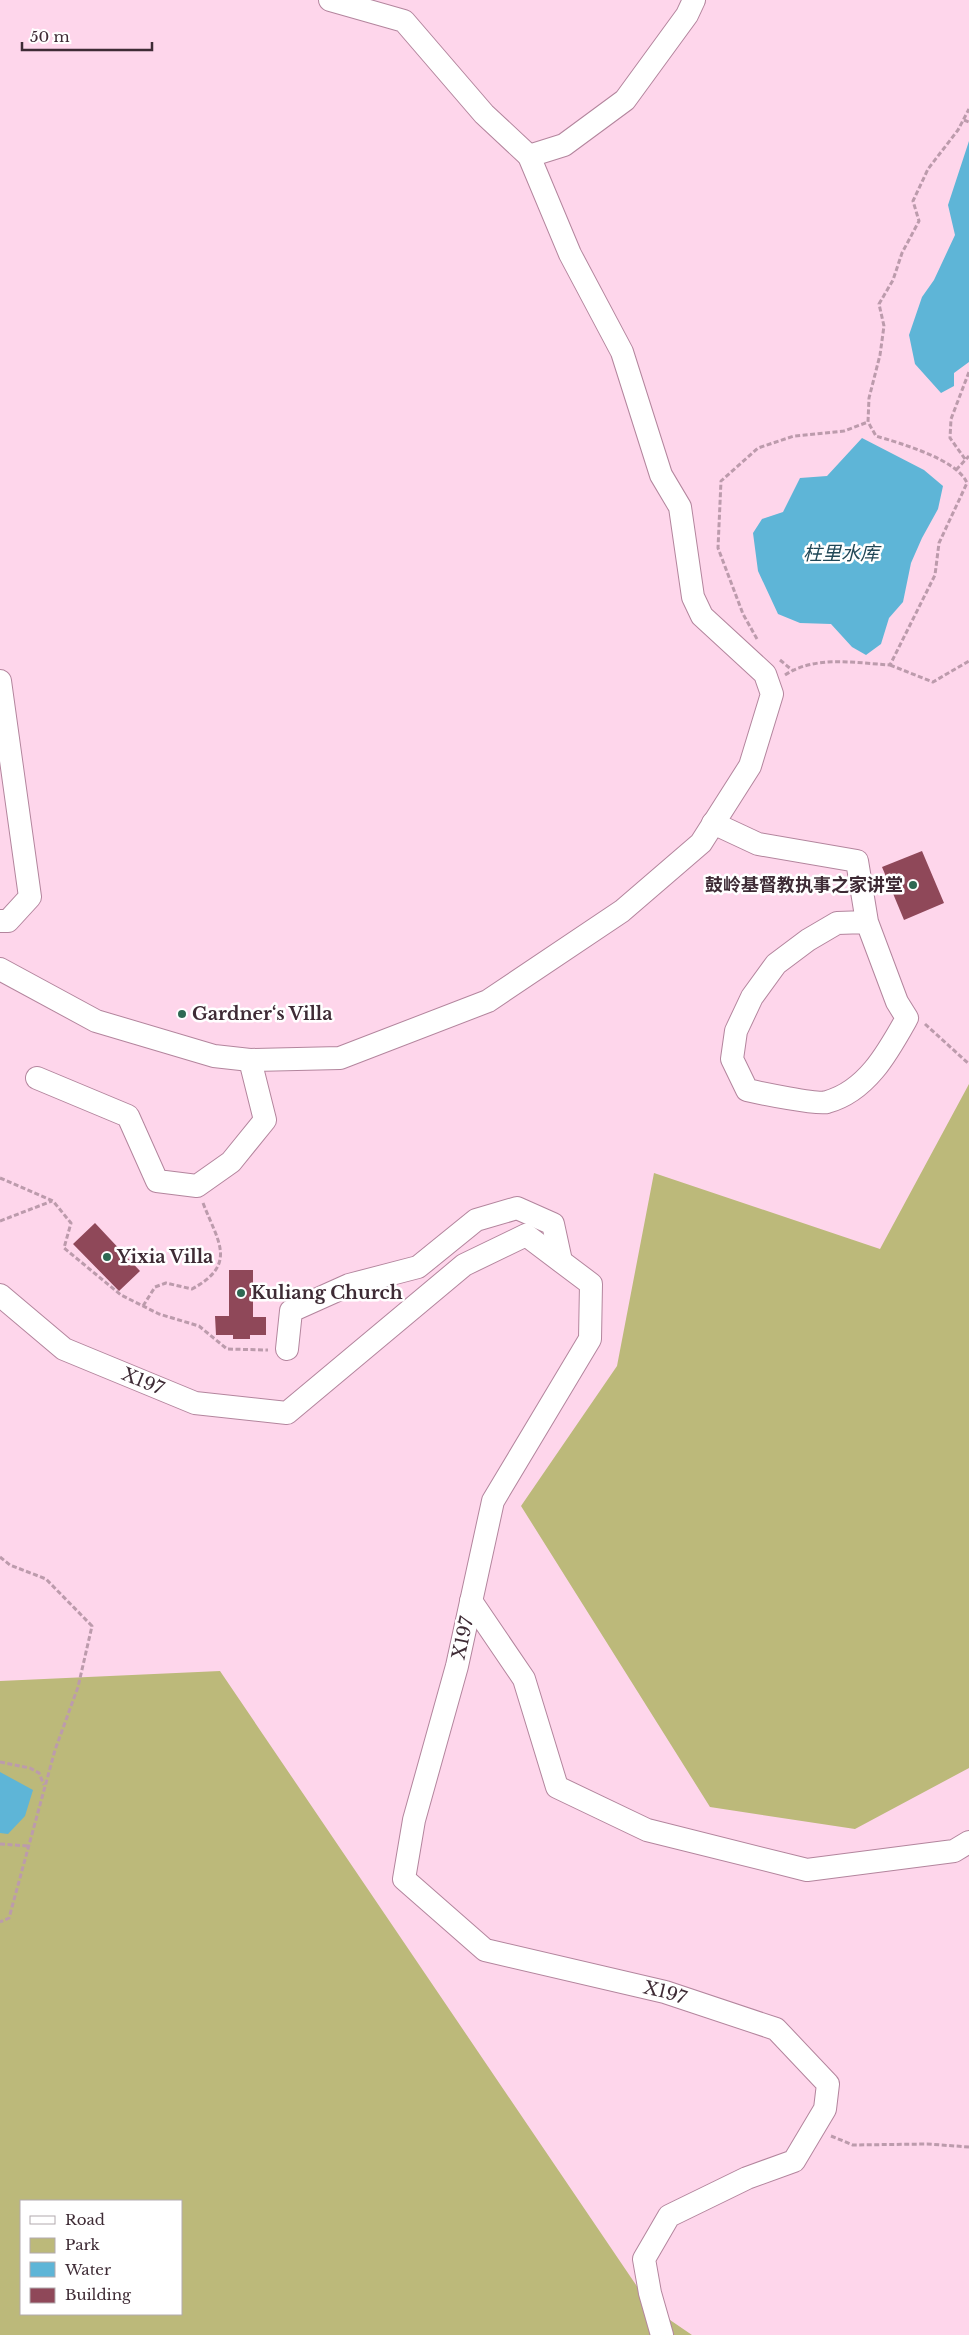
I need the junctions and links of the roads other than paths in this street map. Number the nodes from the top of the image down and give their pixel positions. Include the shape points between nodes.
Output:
1 (330, 0) edge
2 (694, 0) edge
3 (529, 156) junction
4 (0, 681) edge
5 (713, 823) junction
6 (0, 921) edge
7 (866, 922) junction
8 (0, 969) edge
9 (250, 1060) junction
10 (36, 1078) dead end
11 (561, 1261) junction
12 (0, 1295) edge
13 (286, 1349) road end
14 (471, 1601) junction
15 (969, 1842) edge
16 (662, 2335) edge

1 - 3 street via 404,21 484,114
2 - 3 street via 687,15 625,100 564,146
3 - 5 street via 570,254 622,352 661,475 680,507 692,597 702,616 765,674 772,694 750,766
4 - 6 street via 30,897 8,921
5 - 7 street via 758,844 857,861
5 - 9 street via 701,843 622,911 488,1001 340,1058
7 - 7 street via 893,992 907,1018 886,1056 860,1086 826,1103 747,1090 732,1059 736,1031 752,997 776,964 808,940 837,923
8 - 9 street via 96,1021 214,1056
9 - 10 street via 265,1120 230,1162 197,1186 157,1181 128,1116
11 - 12 street, X197 / X197 via 526,1235 464,1265 287,1413 195,1403 64,1349
11 - 13 street via 553,1224 517,1208 476,1220 418,1267 349,1284 291,1310
11 - 14 street, X197 / X197 via 591,1284 590,1338 493,1501
14 - 15 street via 524,1680 557,1787 647,1830 807,1870 954,1851
14 - 16 street, X197 / X197 via 457,1666 414,1820 404,1880 485,1950 665,1992 776,2029 828,2084 825,2108 794,2161 747,2178 669,2216 644,2259

